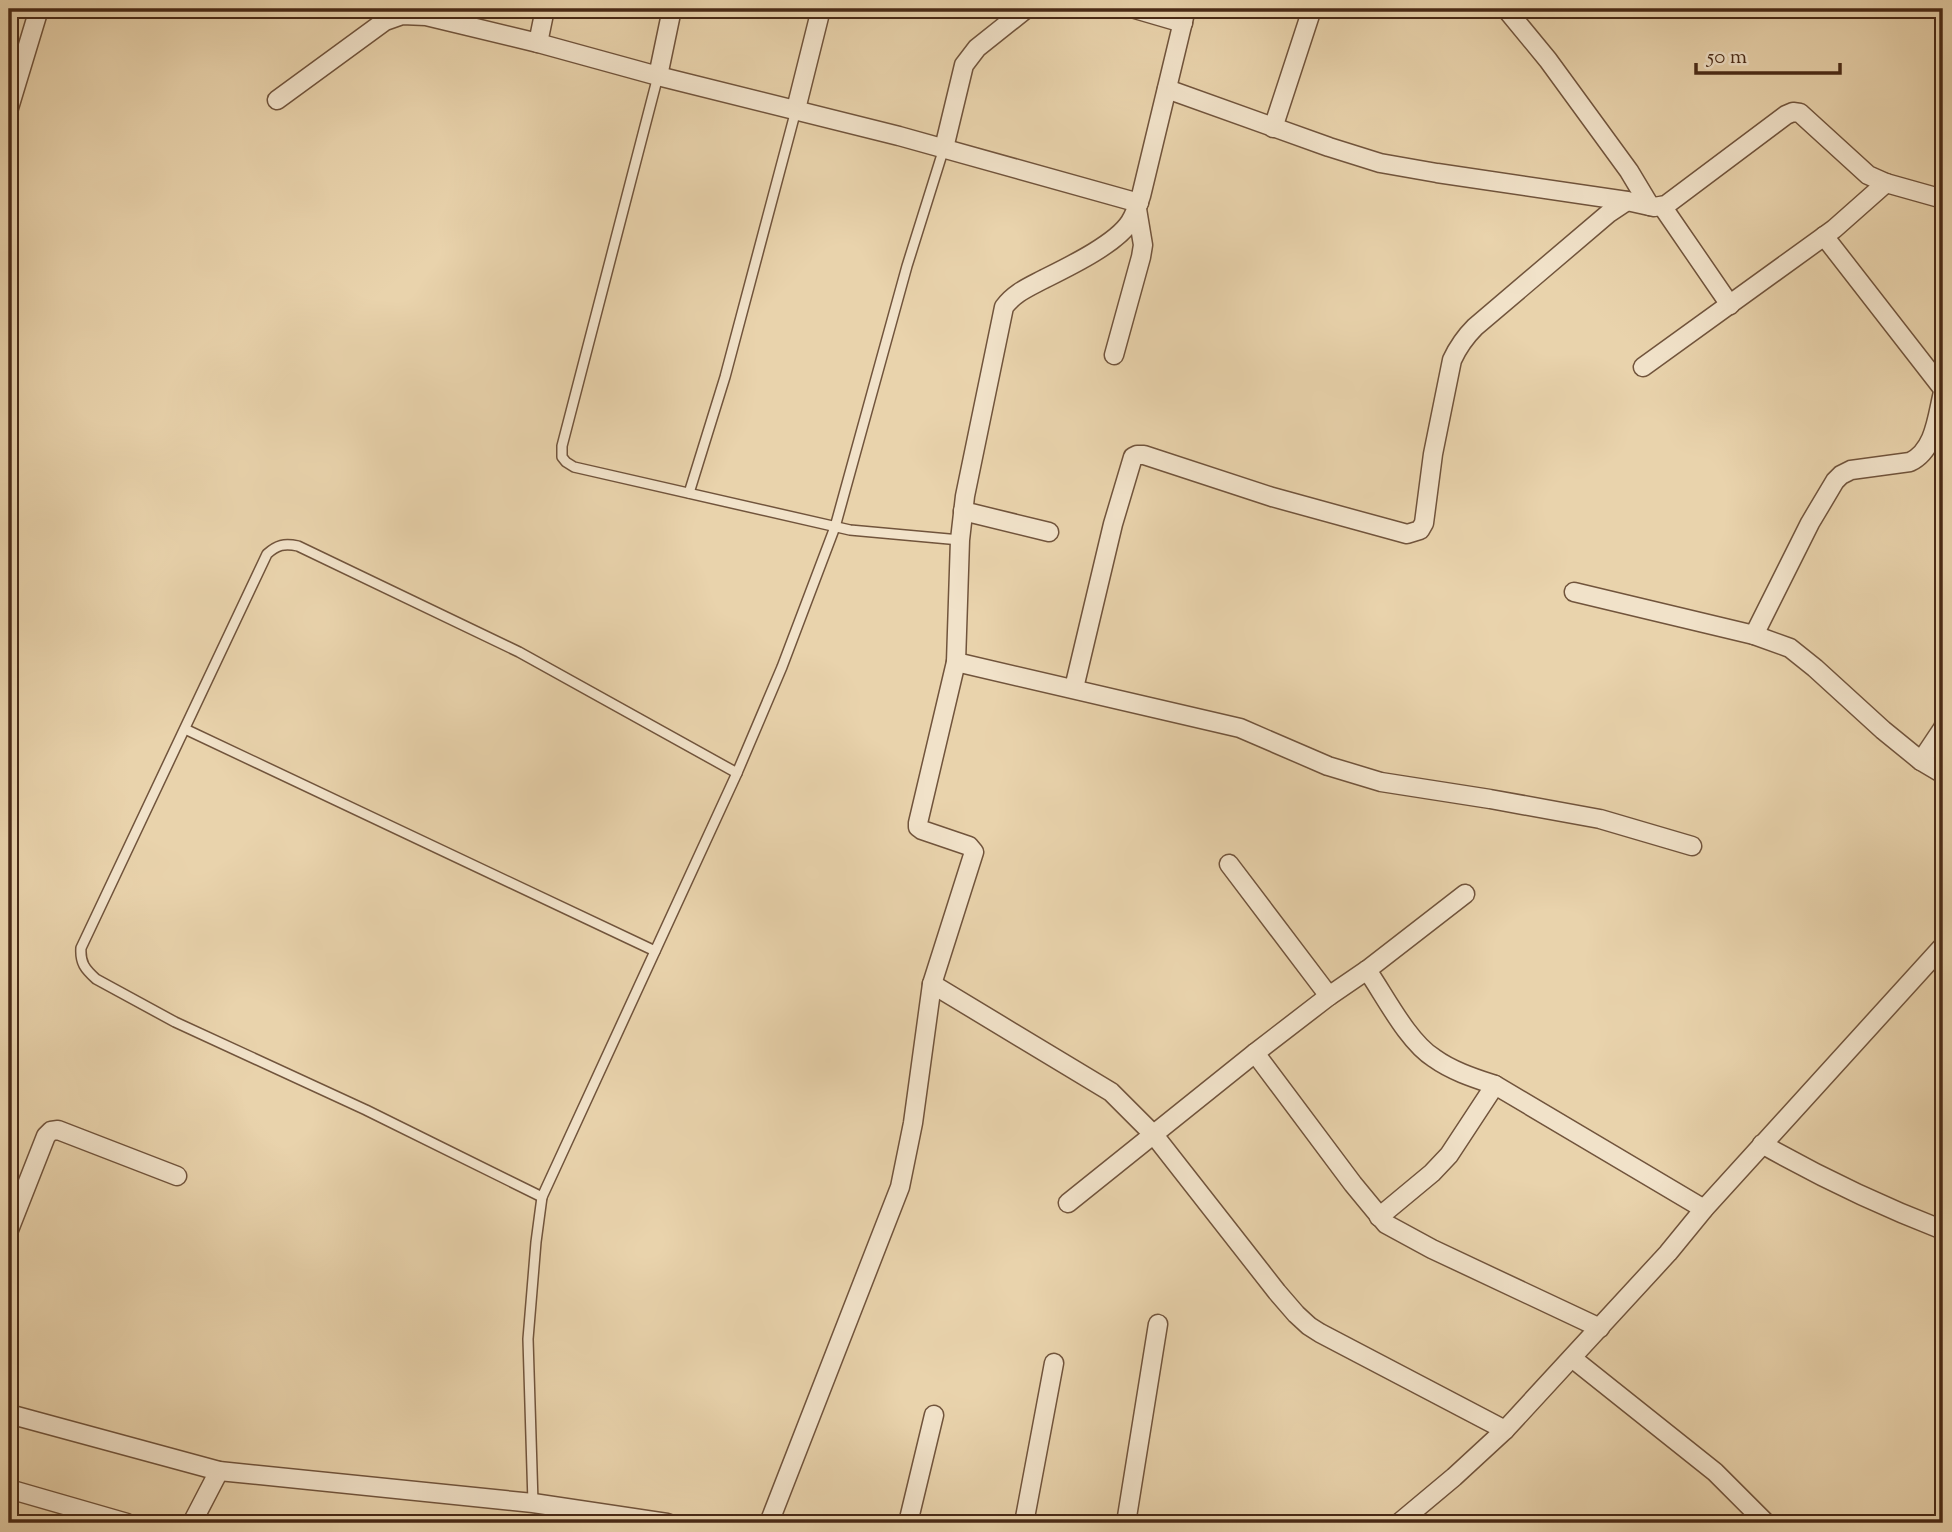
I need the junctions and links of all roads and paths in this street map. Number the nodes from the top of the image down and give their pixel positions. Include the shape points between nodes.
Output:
1 (39, 9) edge
2 (545, 9) edge
3 (672, 9) edge
4 (821, 9) edge
5 (1026, 9) edge
6 (1135, 9) edge
7 (1312, 9) edge
8 (1506, 9) edge
9 (418, 12) edge
10 (1184, 16) edge
11 (538, 43) junction
12 (658, 76) junction
13 (1167, 89) junction
14 (277, 100) dead end
15 (9, 108) edge
16 (796, 109) junction
17 (1273, 128) junction
18 (944, 148) junction
19 (1886, 183) junction
20 (1943, 199) edge
21 (1627, 201) junction
22 (1138, 206) junction
23 (1656, 206) junction
24 (1824, 236) junction
25 (1730, 305) junction
26 (1114, 355) dead end
27 (1643, 367) dead end
28 (1943, 391) edge
29 (689, 492) junction
30 (963, 511) junction
31 (835, 527) junction
32 (1049, 532) dead end
33 (960, 540) junction
34 (1574, 592) dead end
35 (1754, 635) junction
36 (956, 662) junction
37 (1074, 688) junction
38 (1943, 728) edge
39 (185, 729) junction
40 (1921, 761) junction
41 (737, 773) junction
42 (1943, 774) edge
43 (1692, 846) dead end
44 (1229, 864) dead end
45 (1465, 894) dead end
46 (1943, 946) edge
47 (654, 951) junction
48 (1367, 970) junction
49 (932, 984) junction
50 (1329, 996) junction
51 (1255, 1053) junction
52 (1495, 1085) junction
53 (1154, 1135) junction
54 (1762, 1144) junction
55 (177, 1176) dead end
56 (542, 1197) junction
57 (1068, 1203) dead end
58 (1704, 1209) junction
59 (1379, 1217) junction
60 (9, 1230) edge
61 (1943, 1230) edge
62 (1158, 1324) dead end
63 (1600, 1328) junction
64 (1572, 1358) junction
65 (1054, 1363) dead end
66 (9, 1414) edge
67 (934, 1415) dead end
68 (1505, 1430) junction
69 (219, 1471) junction
70 (9, 1489) edge
71 (533, 1503) junction
72 (75, 1516) edge
73 (127, 1523) edge
74 (192, 1523) edge
75 (667, 1523) edge
76 (769, 1523) edge
77 (908, 1523) edge
78 (1024, 1523) edge
79 (1126, 1523) edge
80 (1398, 1523) edge
81 (1766, 1523) edge

1 - 15 street
2 - 11 street
3 - 12 street
4 - 16 street
5 - 18 street via 964,65
6 - 10 street
7 - 17 street
8 - 23 street
9 - 11 street
9 - 14 street via 385,21
10 - 13 street
11 - 12 street
12 - 16 street
12 - 29 lane via 562,457 574,467
13 - 17 street
13 - 22 street
16 - 18 street
16 - 29 lane via 725,377
17 - 21 street via 1380,163
18 - 22 street
18 - 31 lane
19 - 20 street
19 - 23 street via 1858,167 1807,117 1793,113
19 - 24 street
21 - 23 street
21 - 37 street via 1475,327 1457,349 1420,530 1407,534 1272,498 1144,455 1133,457
22 - 26 street via 1141,257
22 - 30 street via 1114,238 1012,296 1004,307
23 - 25 street
24 - 25 street
24 - 28 street
25 - 27 street
28 - 35 street via 1929,445 1916,458 1851,470 1835,481
29 - 31 lane
30 - 32 street
30 - 33 street
31 - 33 lane
31 - 41 lane
33 - 36 street
34 - 35 street
35 - 40 street via 1800,655
36 - 37 street
36 - 49 street via 918,827 974,852
37 - 43 street via 1240,729 1328,766 1381,782 1600,820
38 - 40 street
39 - 41 lane via 267,555 286,544 519,652
39 - 47 lane
39 - 56 lane via 81,948 86,970 175,1022
40 - 42 street
41 - 47 lane
44 - 50 street
45 - 48 street
46 - 54 street
47 - 56 lane
48 - 50 street
48 - 52 street via 1426,1052
49 - 53 street via 1111,1092
49 - 76 street via 914,1124 900,1186
50 - 51 street
51 - 53 street
51 - 59 street
52 - 58 street
52 - 59 street via 1449,1155
53 - 57 street
53 - 68 street via 1309,1326
54 - 58 street
54 - 61 street
55 - 60 street via 58,1129 51,1131
56 - 71 lane via 528,1339
58 - 63 street
59 - 63 street via 1402,1234
62 - 79 street
63 - 64 street
64 - 68 street
64 - 81 street via 1715,1472
65 - 78 street
66 - 69 street
67 - 77 street
68 - 80 street
69 - 71 street
69 - 74 street
70 - 72 street
71 - 75 street
72 - 73 street

